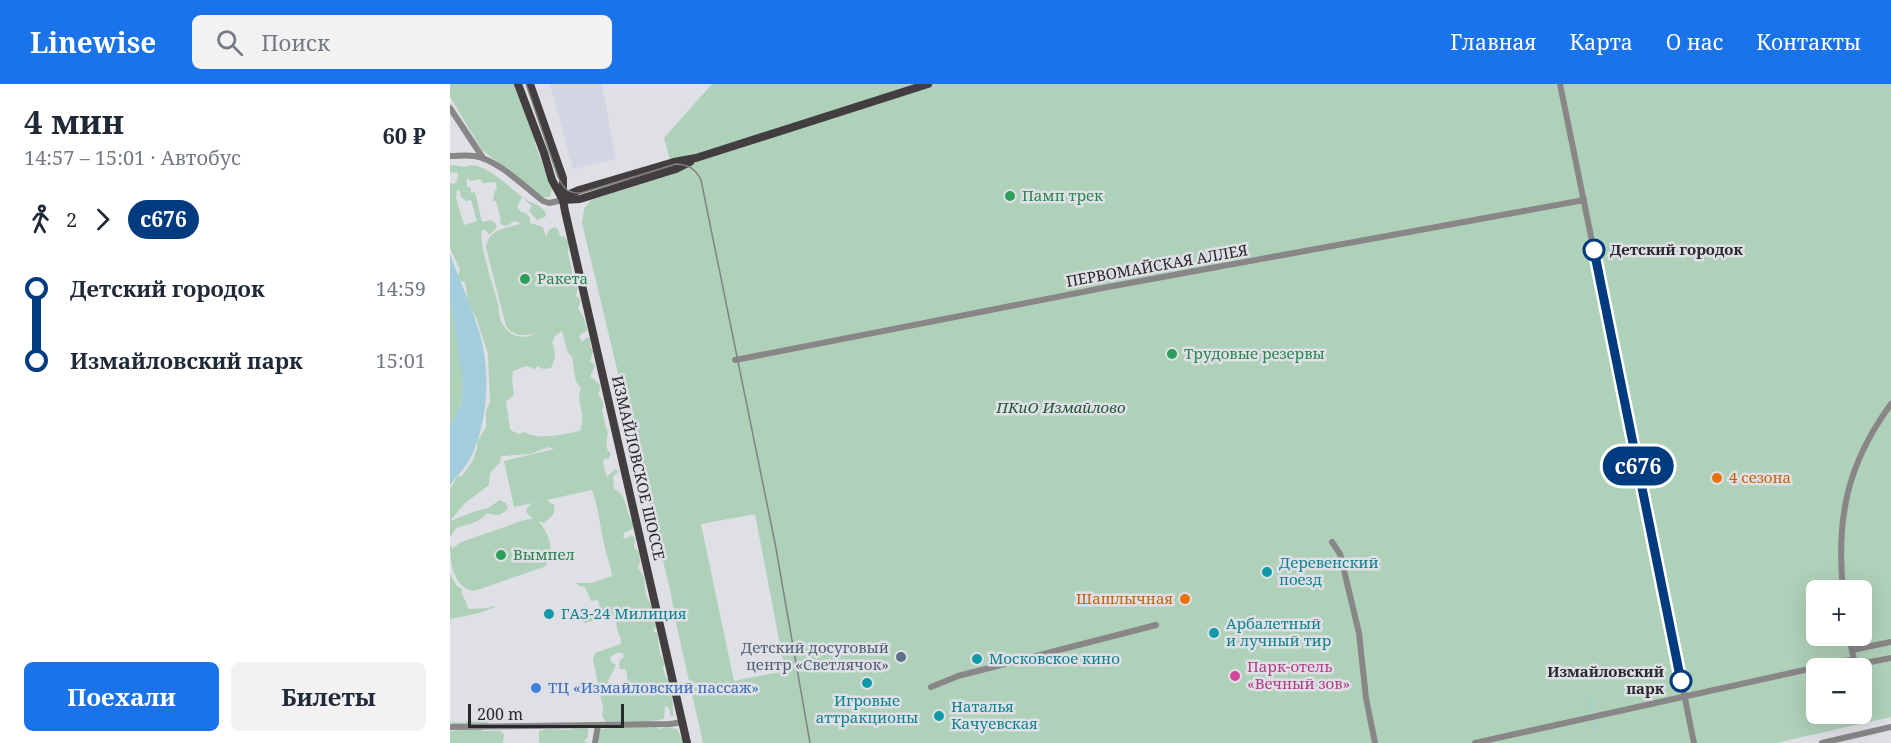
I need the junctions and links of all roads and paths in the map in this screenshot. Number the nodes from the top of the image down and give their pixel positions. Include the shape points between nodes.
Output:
1 (518, 84) edge
2 (530, 84) edge
3 (928, 84) edge
4 (1560, 84) edge
5 (450, 108) edge
6 (450, 156) edge
7 (696, 158) junction
8 (484, 159) junction
9 (563, 178) junction
10 (579, 190) junction
11 (563, 200) junction
12 (1584, 200) junction
13 (735, 360) dead end
14 (1891, 404) edge
15 (1332, 542) dead end
16 (1843, 580) edge
17 (1156, 625) dead end
18 (1891, 642) edge
19 (1851, 646) edge
20 (1852, 650) junction
21 (1854, 658) edge
22 (1891, 658) edge
23 (1872, 662) edge
24 (1806, 670) edge
25 (932, 687) dead end
26 (1684, 697) junction
27 (682, 722) junction
28 (598, 725) junction
29 (1891, 727) edge
30 (450, 728) edge
31 (595, 743) edge
32 (687, 743) edge
33 (1375, 743) edge
34 (1475, 743) edge
35 (1694, 743) edge
36 (1822, 743) edge

1 - 11 main road via 552,180
2 - 9 main road
3 - 7 main road
4 - 12 street
5 - 8 street
6 - 8 street
7 - 10 main road
7 - 11 main road via 676,169 591,196
8 - 11 street via 543,201
9 - 10 main road via 569,187
9 - 11 main road
10 - 11 main road
11 - 27 main road, ИЗМАЙЛОВСКОЕ ШОССЕ
12 - 13 street, ПЕРВОМАЙСКАЯ АЛЛЕЯ via 1108,286
12 - 26 street
14 - 16 street via 1852,476 1841,530
15 - 33 street via 1340,554 1359,633
17 - 25 street via 958,676
18 - 20 street
19 - 20 street
20 - 21 street
22 - 23 street
24 - 26 street
26 - 34 street
26 - 35 street
27 - 28 street
27 - 32 main road, ИЗМАЙЛОВСКОЕ ШОССЕ
28 - 30 street
28 - 31 street
29 - 36 street

